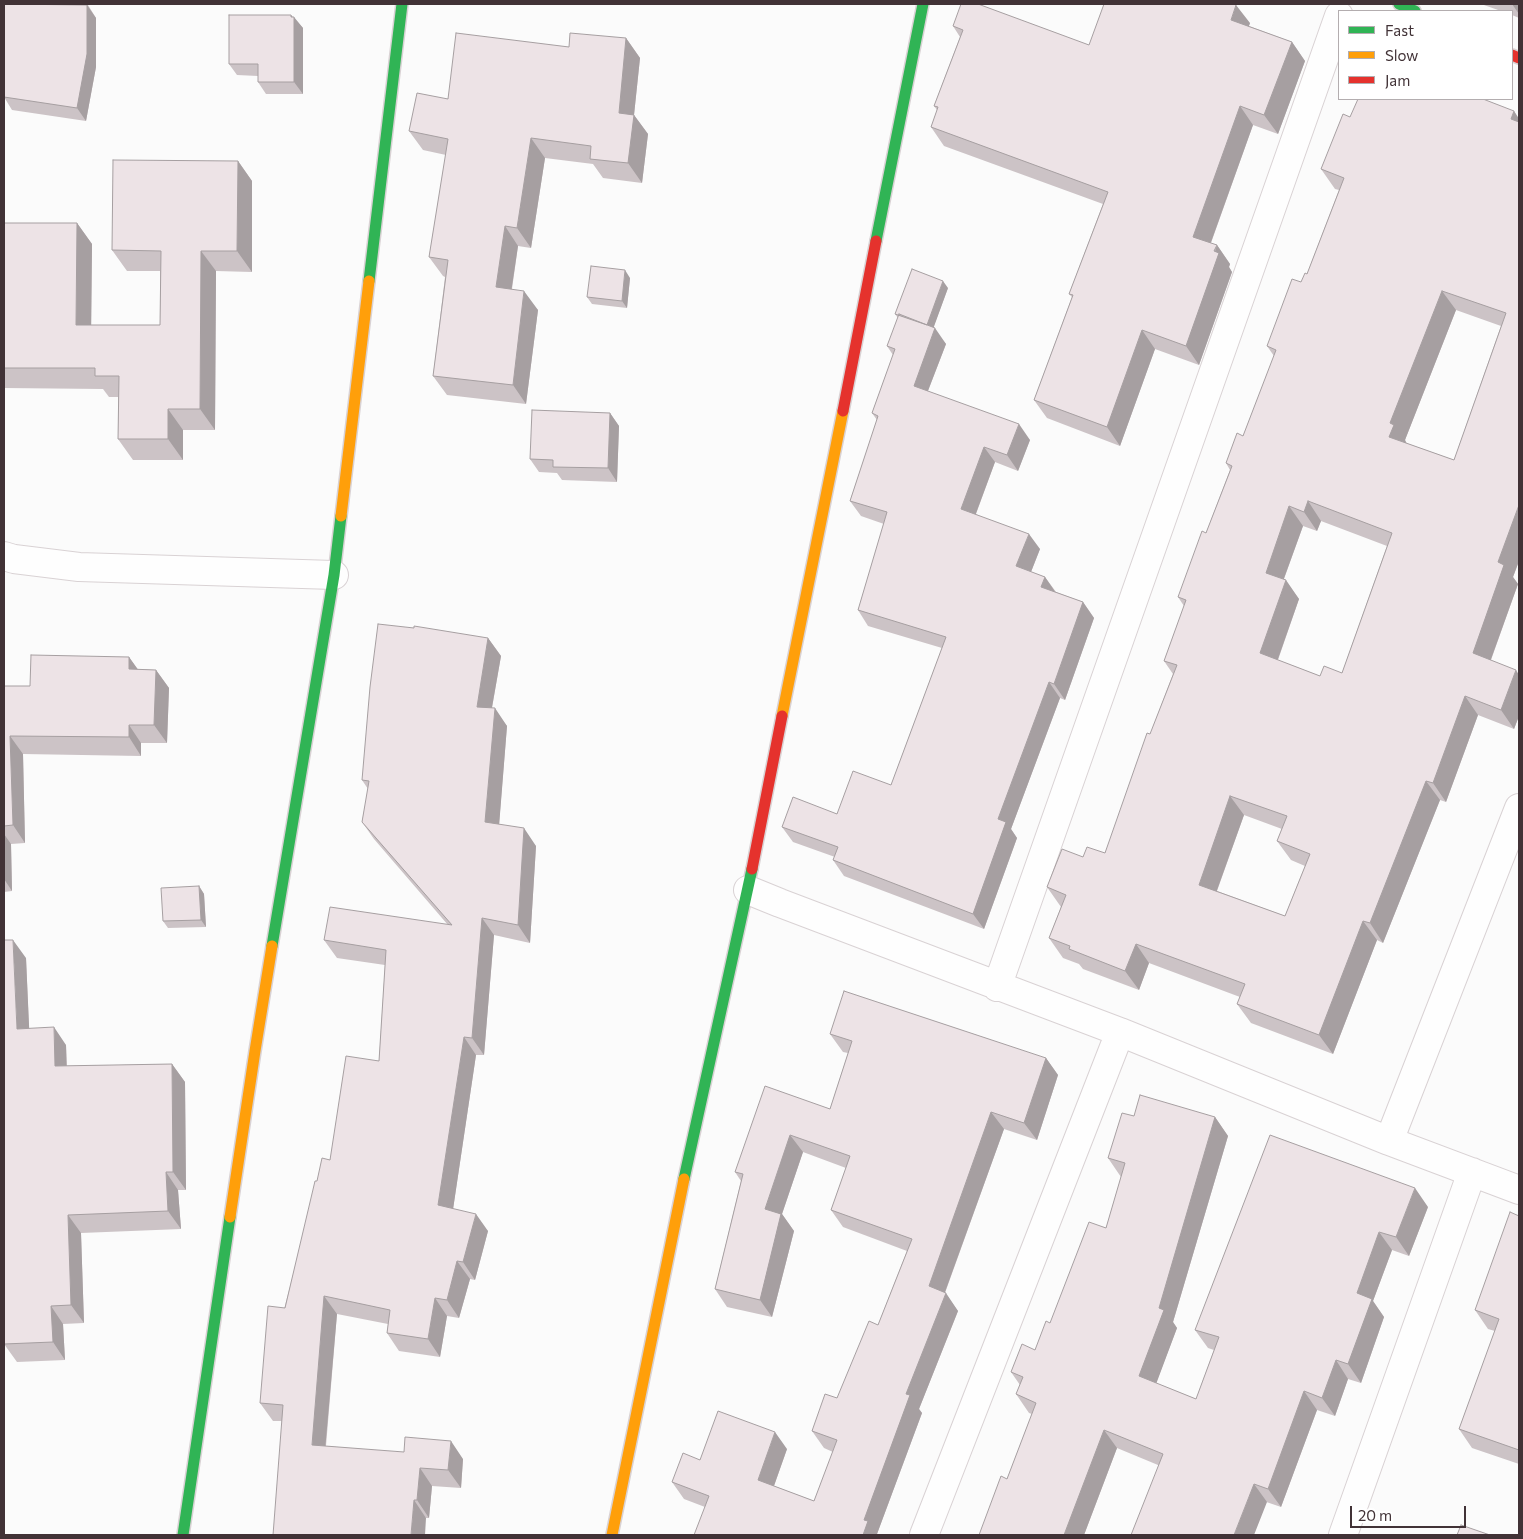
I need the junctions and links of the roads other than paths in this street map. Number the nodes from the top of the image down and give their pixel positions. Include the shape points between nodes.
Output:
1 (402, 4) edge
2 (923, 4) edge
3 (1399, 4) edge
4 (1414, 10) edge
5 (1338, 19) edge
6 (4, 556) edge
7 (334, 576) junction
8 (1519, 808) edge
9 (748, 890) junction
10 (997, 986) junction
11 (1120, 1032) junction
12 (1389, 1141) junction
13 (1472, 1172) junction
14 (1519, 1190) edge
15 (182, 1535) edge
16 (612, 1535) edge
17 (924, 1535) edge
18 (1343, 1535) edge

1 - 7 street
2 - 9 street
3 - 4 street
5 - 10 street
6 - 7 street via 79,567
7 - 15 street via 255,1051
8 - 12 street
9 - 10 street
9 - 16 street via 671,1238
10 - 11 street
11 - 12 street
11 - 17 street
12 - 13 street
13 - 14 street
13 - 18 street

